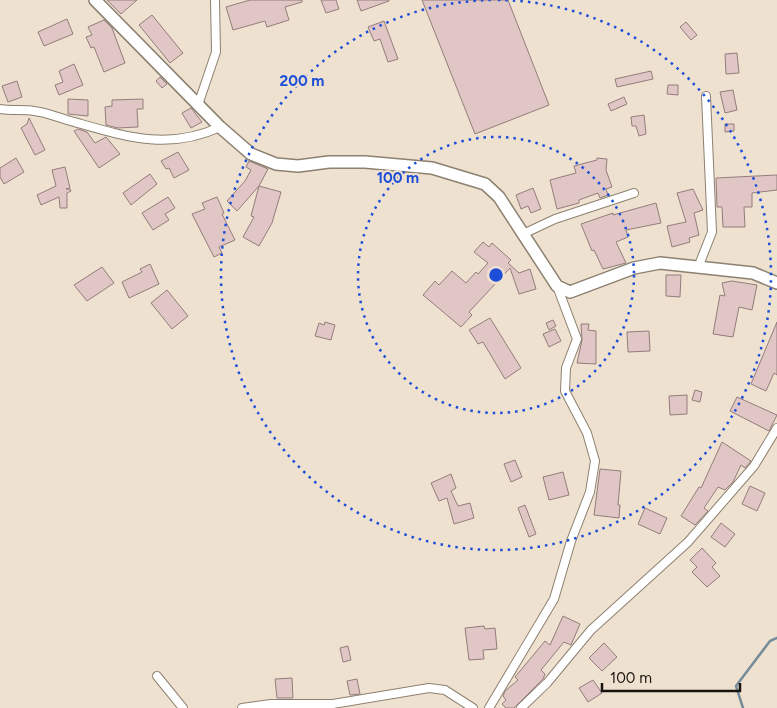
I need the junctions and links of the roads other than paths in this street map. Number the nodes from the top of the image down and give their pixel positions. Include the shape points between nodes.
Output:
1 (95, 0) edge
2 (215, 0) edge
3 (706, 96) dead end
4 (198, 105) junction
5 (0, 109) edge
6 (220, 127) junction
7 (634, 193) dead end
8 (523, 234) junction
9 (699, 265) junction
10 (777, 284) edge
11 (557, 286) junction
12 (777, 428) edge
13 (157, 676) dead end
14 (183, 708) edge
15 (242, 708) edge
16 (473, 708) edge
17 (489, 708) edge
18 (521, 708) edge

1 - 4 street
2 - 4 street via 216,52
3 - 9 street via 712,232
4 - 6 street
5 - 6 street via 13,112 34,110 139,139 167,141 200,137
6 - 8 street via 251,154 276,164 365,162 432,168 485,184 499,197
7 - 8 street via 555,219
8 - 11 street
9 - 10 street via 753,273
9 - 11 street via 660,263 634,268 570,292
11 - 17 street via 577,339 566,368 565,391 587,433 595,461 590,492 554,599
12 - 18 street via 754,466 688,542 591,630 547,683
13 - 14 street
15 - 16 street via 271,704 333,704 429,688 445,690

